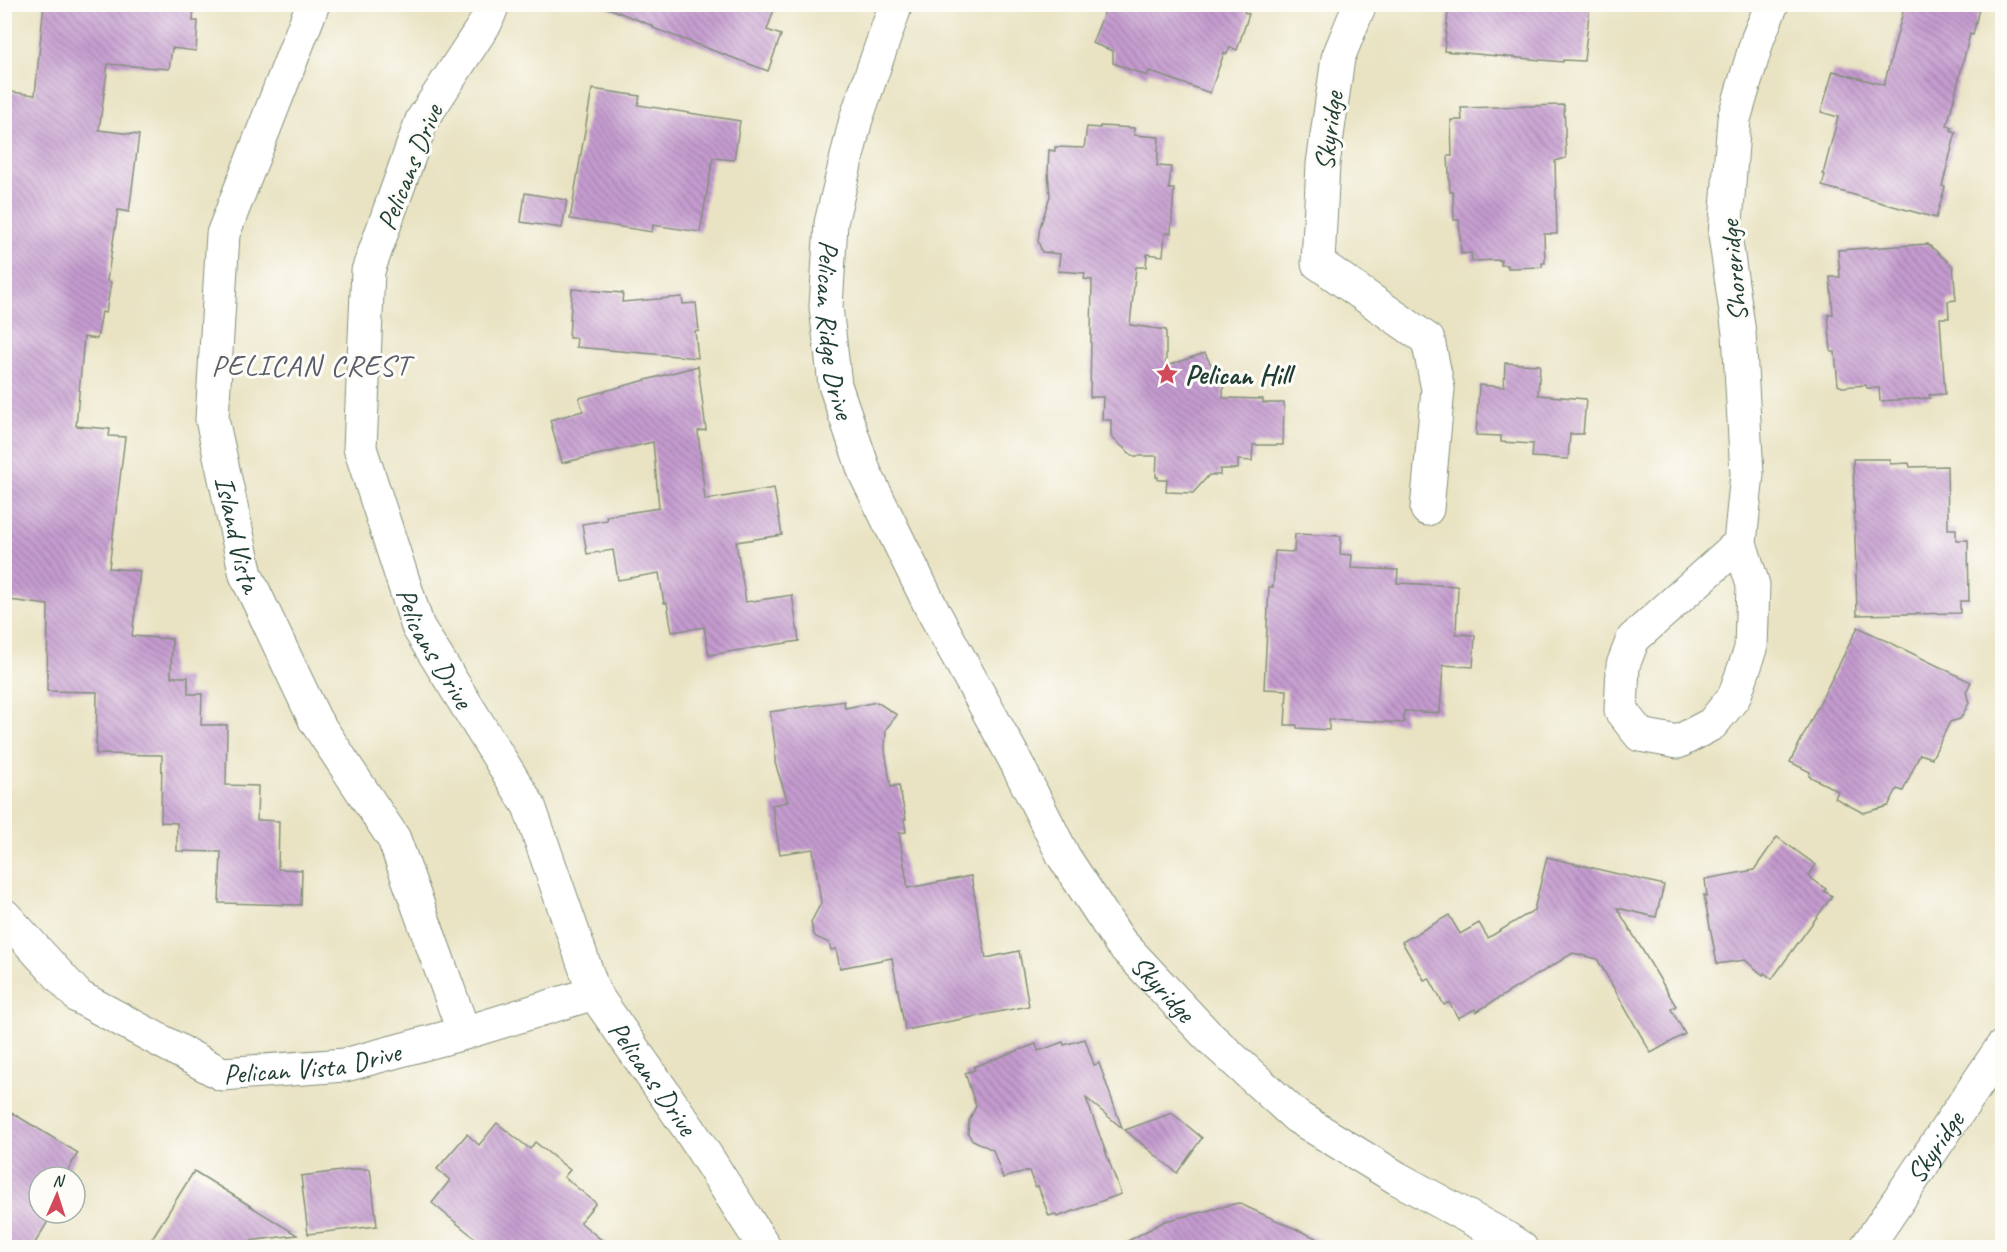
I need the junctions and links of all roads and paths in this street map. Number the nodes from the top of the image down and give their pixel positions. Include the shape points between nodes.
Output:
1 (313, 4) edge
2 (493, 4) edge
3 (896, 4) edge
4 (1360, 4) edge
5 (1773, 4) edge
6 (1427, 509) dead end
7 (1740, 543) junction
8 (932, 609) joint
9 (4, 915) edge
10 (594, 993) junction
11 (464, 1033) junction
12 (2002, 1047) edge
13 (765, 1248) edge
14 (1521, 1248) edge
15 (1866, 1248) edge

1 - 11 street, Island Vista via 223,234 212,419 246,575 315,720 394,839
2 - 10 street, Pelicans Drive via 422,120 368,271 360,448 418,627 529,806
3 - 8 street, Pelican Ridge Drive via 856,119 831,223 826,307 835,385 862,462
4 - 6 street, Skyridge via 1338,58 1323,164 1318,263 1428,340 1438,389
5 - 7 street, Shoreridge via 1758,38 1734,119 1725,236 1739,333 1748,474
7 - 7 street, Shoreridge via 1754,585 1752,638 1734,697 1712,724 1678,742 1640,735 1621,711 1623,665 1633,639
8 - 14 street, Skyridge via 1064,857 1120,942 1207,1035 1297,1117
9 - 11 street, Pelican Vista Drive via 79,997 222,1074 345,1065
10 - 11 street, Pelican Vista Drive
10 - 13 street, Pelicans Drive via 689,1129
12 - 15 street, Skyridge

